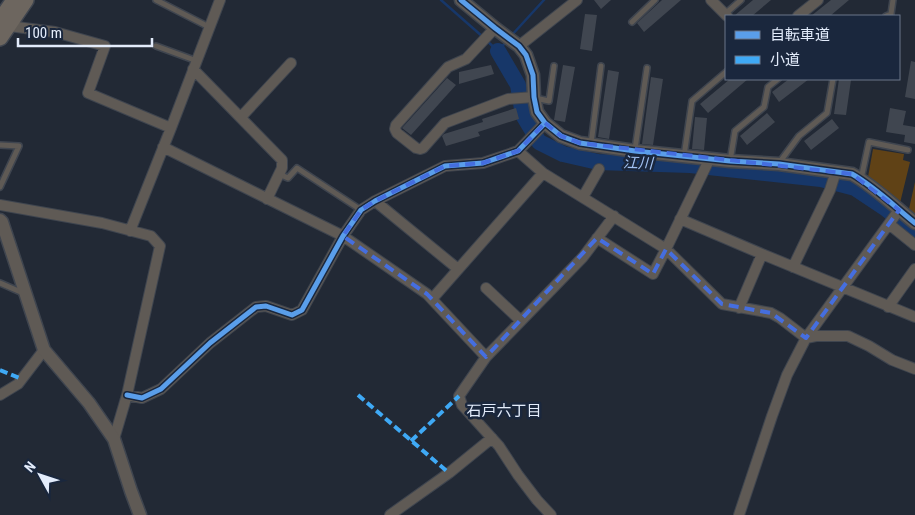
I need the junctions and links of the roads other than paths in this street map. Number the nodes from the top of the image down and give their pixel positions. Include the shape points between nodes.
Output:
1 (14, 0) edge
2 (26, 0) edge
3 (156, 0) edge
4 (220, 0) edge
5 (461, 0) edge
6 (577, 0) edge
7 (655, 0) edge
8 (711, 0) edge
9 (741, 0) edge
10 (818, 0) edge
11 (893, 0) edge
12 (726, 15) edge
13 (799, 15) edge
14 (888, 15) edge
15 (632, 22) dead end
16 (4, 23) edge
17 (210, 27) junction
18 (494, 28) junction
19 (0, 38) edge
20 (156, 46) dead end
21 (519, 46) junction
22 (291, 63) dead end
23 (195, 65) junction
24 (554, 66) dead end
25 (601, 66) dead end
26 (647, 68) dead end
27 (725, 73) edge
28 (777, 80) edge
29 (833, 80) edge
30 (534, 97) junction
31 (241, 117) junction
32 (545, 123) junction
33 (171, 128) junction
34 (590, 144) junction
35 (0, 145) edge
36 (163, 147) junction
37 (518, 150) junction
38 (908, 150) dead end
39 (635, 151) junction
40 (684, 157) junction
41 (710, 158) junction
42 (730, 161) junction
43 (779, 164) junction
44 (599, 169) dead end
45 (836, 171) junction
46 (543, 173) junction
47 (279, 174) junction
48 (861, 179) junction
49 (0, 187) edge
50 (583, 197) junction
51 (267, 199) junction
52 (375, 201) junction
53 (0, 205) edge
54 (361, 210) junction
55 (899, 210) junction
56 (614, 216) junction
57 (680, 219) junction
58 (0, 220) edge
59 (915, 223) edge
60 (889, 224) junction
61 (130, 231) junction
62 (343, 236) junction
63 (597, 238) junction
64 (915, 245) edge
65 (666, 249) junction
66 (762, 254) junction
67 (793, 267) junction
68 (458, 269) junction
69 (915, 269) edge
70 (0, 283) edge
71 (486, 288) dead end
72 (843, 288) junction
73 (26, 294) junction
74 (432, 299) junction
75 (888, 306) junction
76 (739, 308) junction
77 (915, 317) edge
78 (522, 321) junction
79 (806, 338) junction
80 (44, 350) junction
81 (486, 357) junction
82 (915, 369) edge
83 (126, 395) junction
84 (0, 396) edge
85 (114, 438) junction
86 (492, 438) junction
87 (140, 515) edge
88 (390, 515) edge
89 (551, 515) edge
90 (739, 515) edge

1 - 16 main road
2 - 16 main road
3 - 17 lane
4 - 17 street
5 - 18 street
6 - 21 street
7 - 15 lane
8 - 12 street
9 - 12 lane
10 - 13 street
11 - 14 lane
16 - 19 main road
16 - 33 street via 55,32 105,46 88,93
17 - 23 street
18 - 21 street
18 - 30 street via 466,59 448,67 396,125 397,133 420,149 445,123 508,99
20 - 23 lane
21 - 30 street via 533,75
22 - 31 street
23 - 31 street
23 - 33 street
24 - 30 lane via 549,101
25 - 34 lane
26 - 39 lane
27 - 40 lane via 692,101
28 - 42 lane via 768,87 764,107 734,132
29 - 43 lane via 827,113 799,136
30 - 32 street via 537,112
31 - 47 street via 282,160
32 - 34 street via 561,136
32 - 37 street
33 - 36 street
34 - 39 street
35 - 49 lane via 19,146
36 - 51 street
36 - 61 street
37 - 46 street
37 - 52 street via 483,163 445,166
38 - 48 lane via 869,142
39 - 40 street
40 - 41 street
41 - 42 street
41 - 57 street
42 - 43 street
43 - 45 street
44 - 50 street
45 - 48 street
45 - 67 street
46 - 50 street
46 - 68 street
47 - 51 street
47 - 54 lane via 288,178 296,168
48 - 55 street
50 - 56 street
51 - 62 street
52 - 54 street
52 - 68 street
53 - 61 street
54 - 62 street
55 - 59 street
55 - 60 street
56 - 63 street
56 - 65 street
57 - 65 street
57 - 66 street
58 - 73 street
60 - 64 street
60 - 72 street
61 - 83 street via 151,236 160,246
62 - 74 street
62 - 83 street via 302,310 292,315 266,306 256,307 210,343 161,389 142,398
63 - 65 street via 653,274
63 - 78 street
65 - 76 street via 722,304
66 - 67 street
66 - 76 street
67 - 72 street
68 - 74 street
69 - 75 street
70 - 73 lane
71 - 78 street
72 - 75 street
72 - 79 street
73 - 80 street
74 - 81 street
75 - 77 street
76 - 79 street via 771,313
78 - 81 street
79 - 82 street via 848,336
79 - 90 street via 787,375
80 - 84 street via 18,384
80 - 85 street via 89,402
81 - 86 street via 459,396 462,405
83 - 85 street
85 - 87 street
86 - 88 street
86 - 89 street

